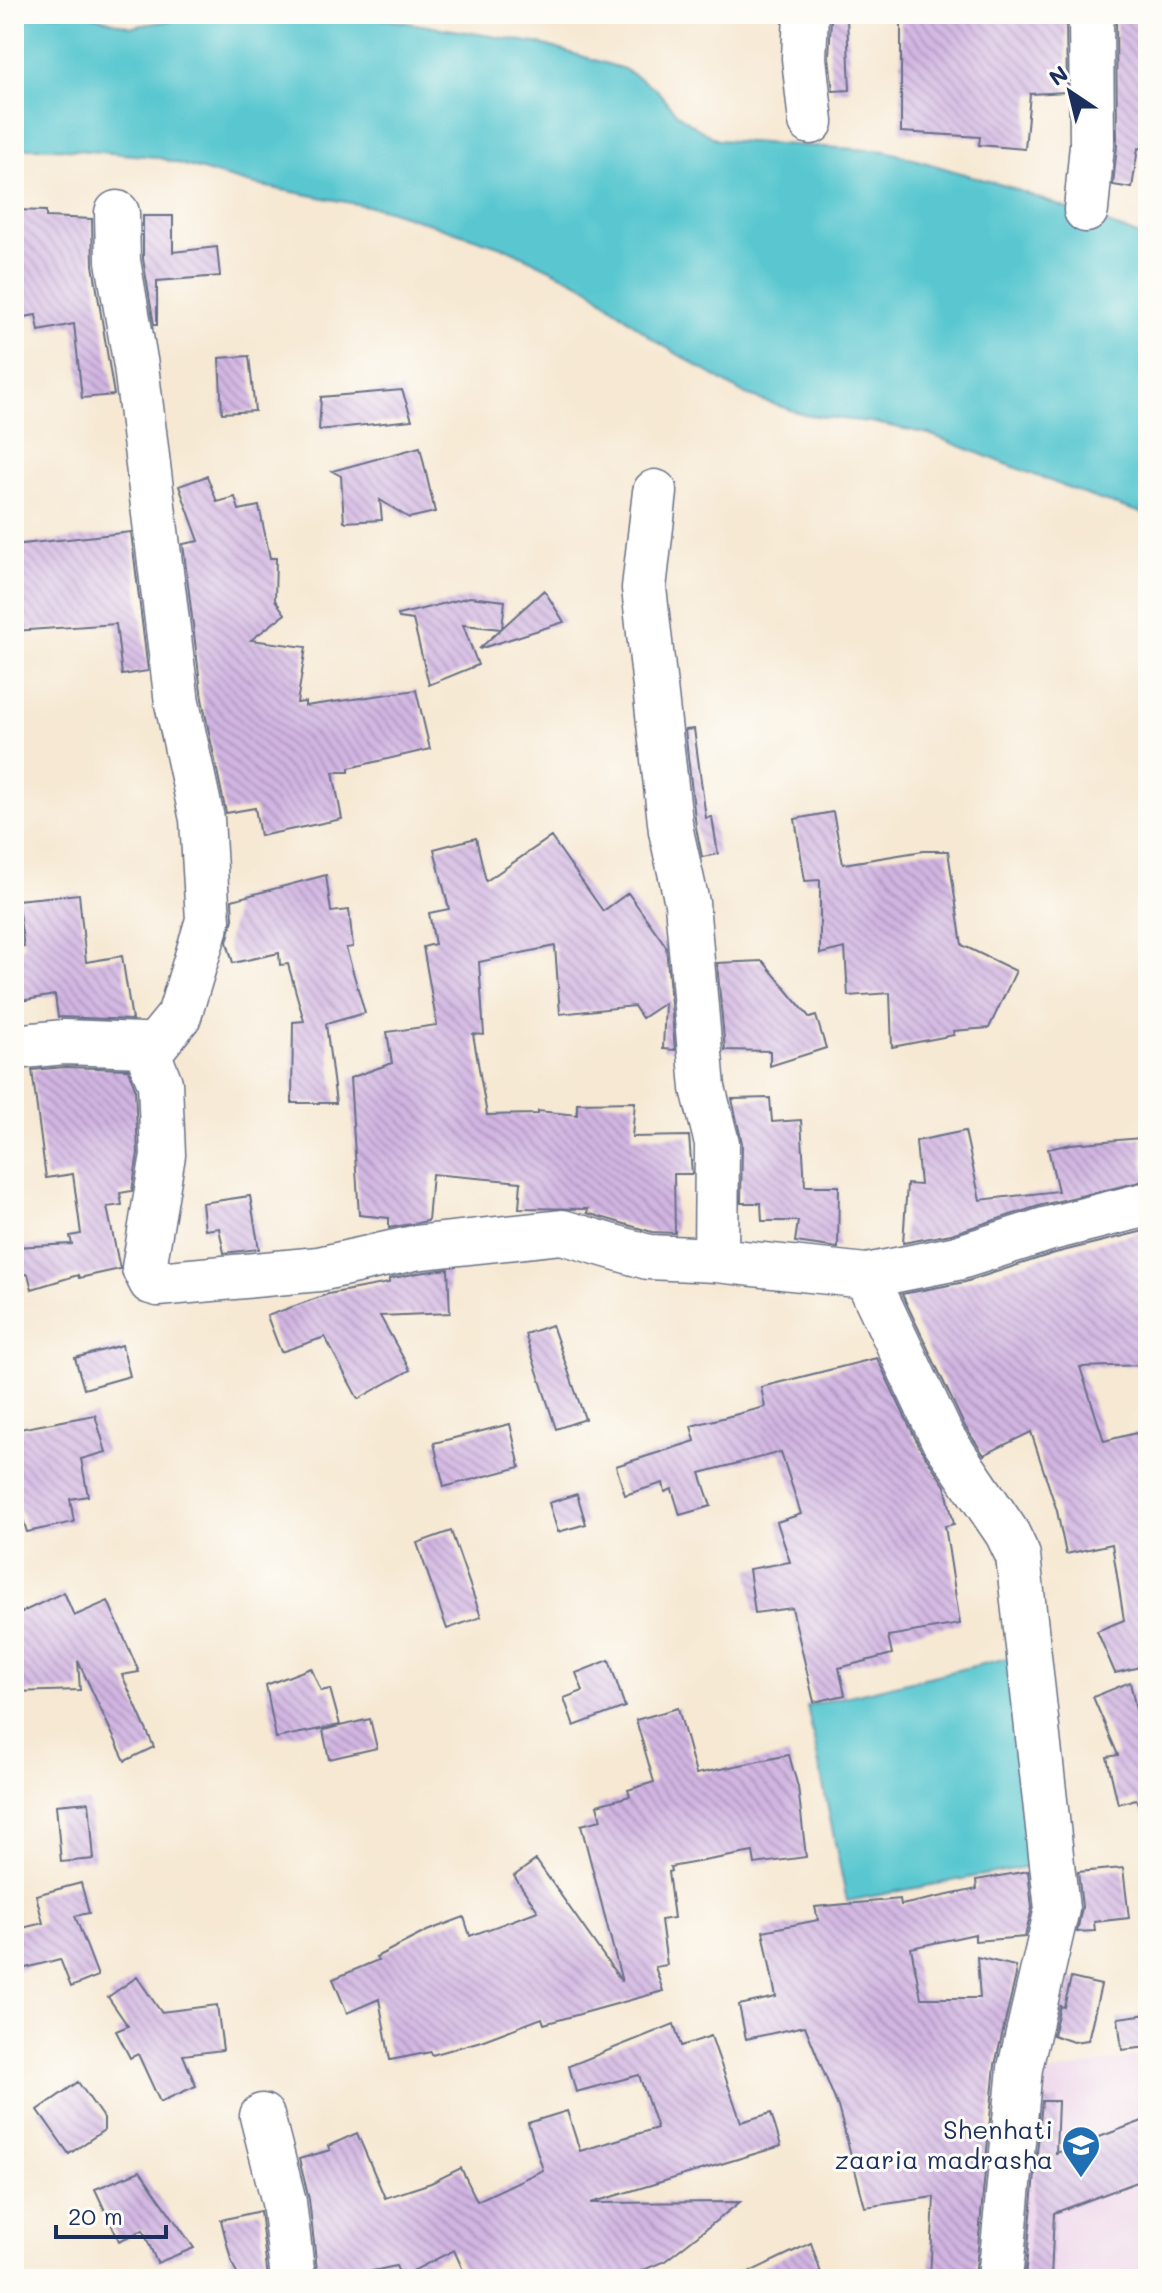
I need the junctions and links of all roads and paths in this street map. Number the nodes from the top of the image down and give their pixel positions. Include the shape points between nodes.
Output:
1 (806, 14) edge
2 (1091, 14) edge
3 (811, 122) dead end
4 (1086, 210) dead end
5 (117, 213) dead end
6 (655, 492) dead end
7 (14, 1047) edge
8 (149, 1053) junction
9 (1148, 1204) edge
10 (716, 1260) junction
11 (866, 1276) junction
12 (262, 2116) dead end
13 (293, 2279) edge
14 (1000, 2279) edge

1 - 3 street via 804,58
2 - 4 street via 1092,145
5 - 8 street via 118,261 177,703 202,819 208,920 179,1016
6 - 10 street via 644,588 671,831 687,903 703,1088 717,1143
7 - 8 street via 64,1042 142,1045
8 - 10 street via 160,1083 163,1155 144,1260 151,1282 319,1269 414,1248 562,1232 648,1257
9 - 11 street via 957,1258
10 - 11 street
11 - 14 street via 942,1437 1018,1556 1057,1909 1020,2068
12 - 13 street via 284,2202

